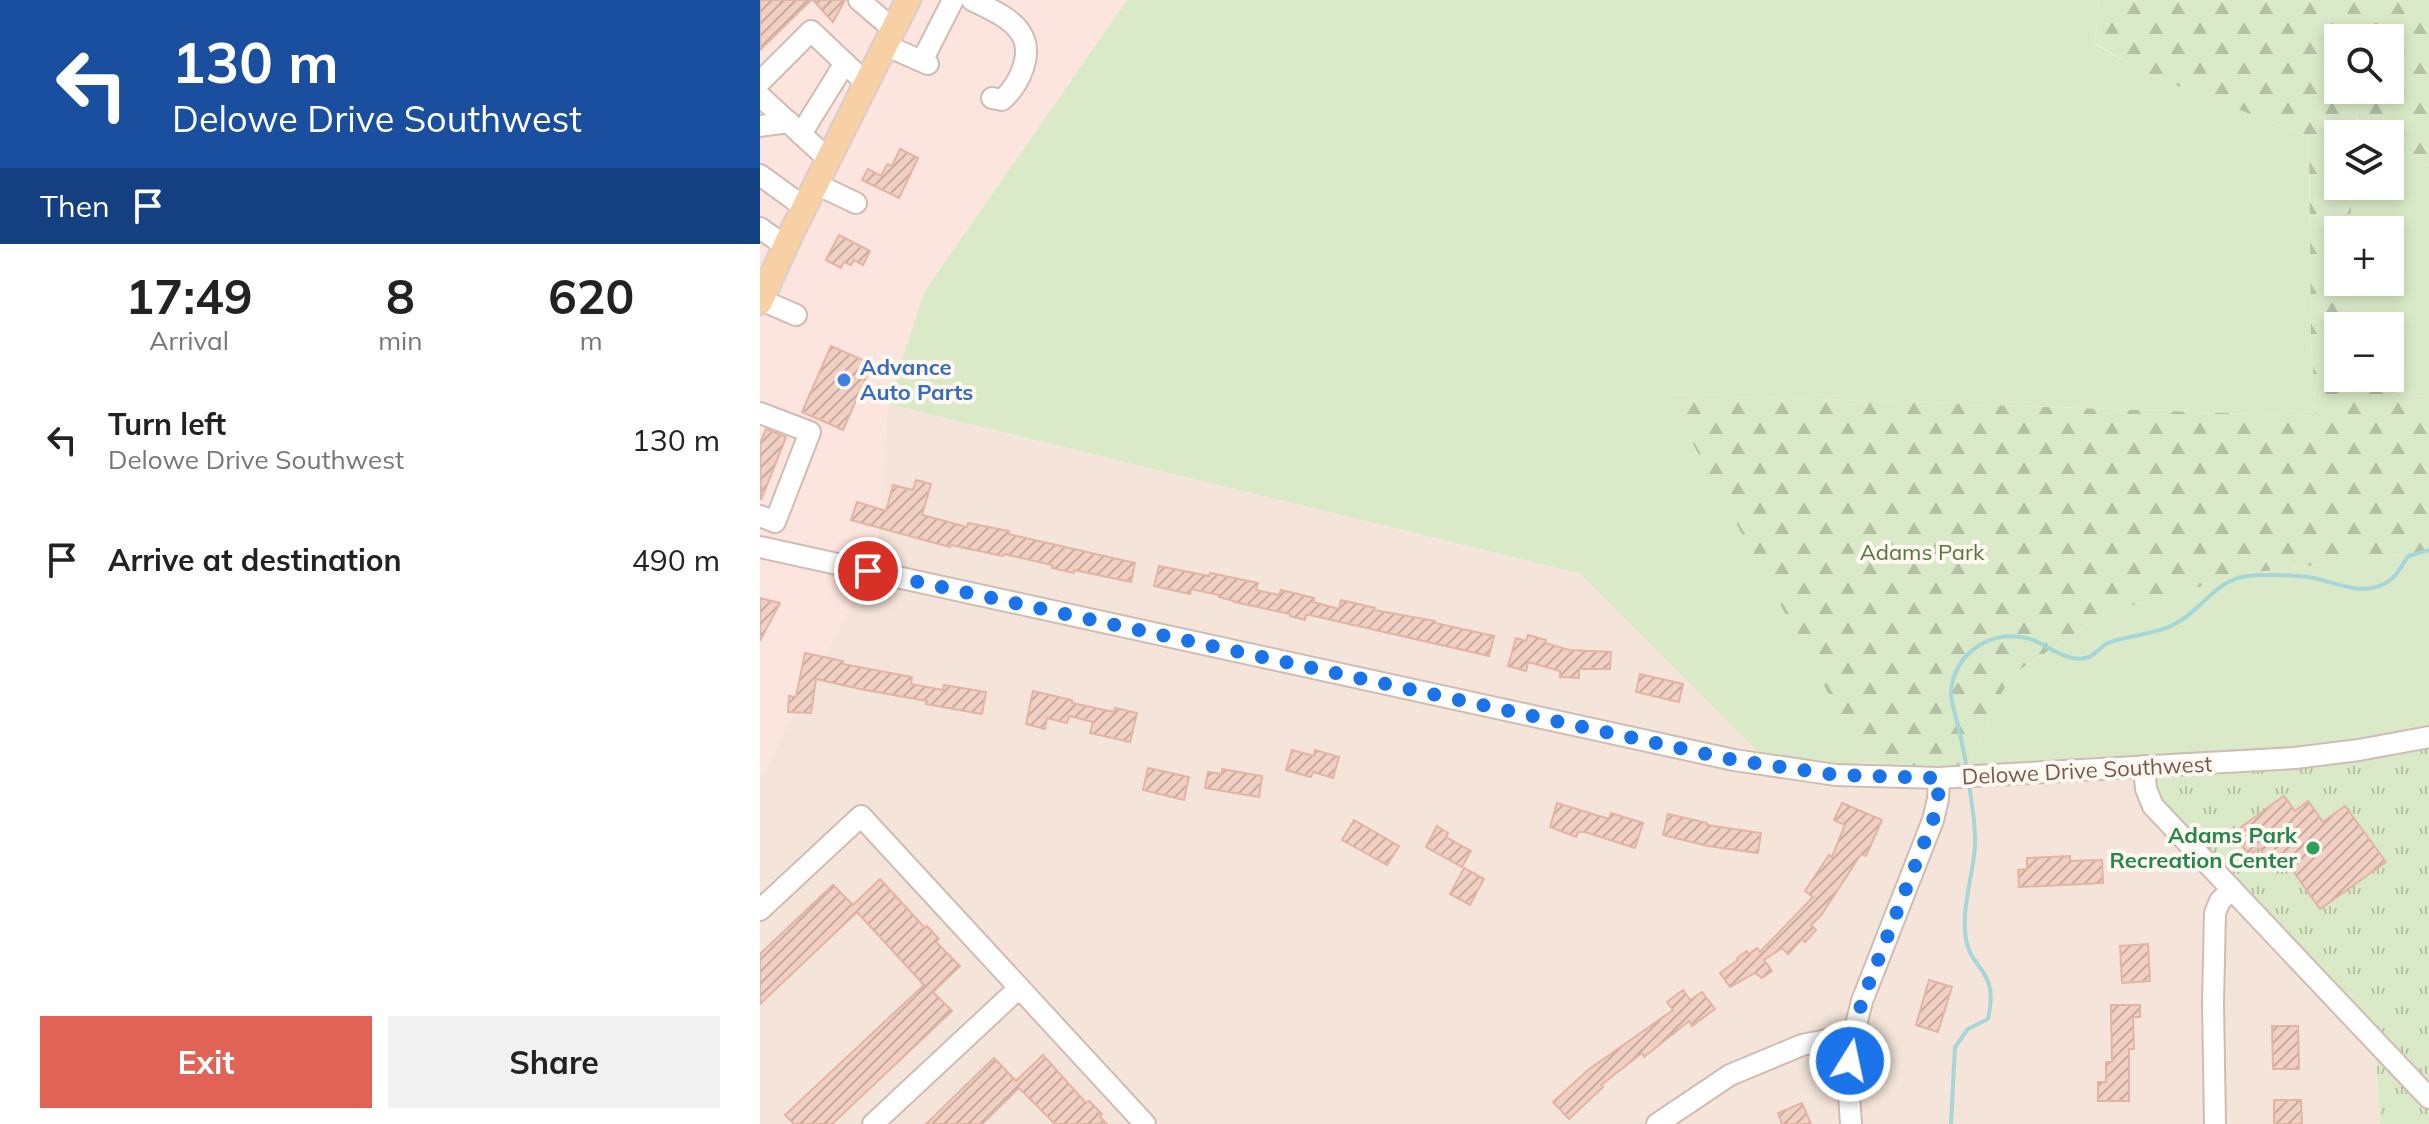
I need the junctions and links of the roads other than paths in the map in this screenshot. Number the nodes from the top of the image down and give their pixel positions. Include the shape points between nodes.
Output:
1 (859, 0) edge
2 (908, 0) edge
3 (972, 0) edge
4 (948, 2) edge
5 (889, 37) junction
6 (845, 63) junction
7 (760, 82) edge
8 (866, 83) junction
9 (760, 96) edge
10 (992, 98) dead end
11 (760, 126) edge
12 (795, 128) junction
13 (828, 159) junction
14 (760, 175) edge
15 (816, 184) junction
16 (856, 203) dead end
17 (804, 207) junction
18 (760, 228) edge
19 (785, 246) junction
20 (763, 289) edge
21 (796, 315) dead end
22 (760, 413) edge
23 (760, 516) edge
24 (760, 547) edge
25 (2429, 737) edge
26 (2144, 766) junction
27 (1939, 778) junction
28 (2232, 889) junction
29 (760, 910) edge
30 (1019, 988) junction
31 (1852, 1041) junction
32 (2429, 1098) edge
33 (873, 1124) edge
34 (1145, 1124) edge
35 (1657, 1124) edge
36 (1851, 1124) edge
37 (2215, 1124) edge

1 - 5 street
2 - 5 main road
3 - 10 street via 1013,24 1026,44 1016,84 1002,100
4 - 5 street via 925,63
5 - 8 main road
6 - 7 street via 811,31
6 - 8 street
6 - 12 street
8 - 13 main road
9 - 12 street
11 - 12 street
12 - 13 street
13 - 15 main road
14 - 17 street
15 - 16 street
15 - 17 main road
17 - 19 main road
18 - 19 street
19 - 20 main road
20 - 21 street
22 - 23 street via 810,432 775,522
24 - 27 street, Delowe Drive Southwest via 1734,760 1836,775
25 - 26 street, Delowe Drive Southwest via 2295,758
26 - 27 street, Delowe Drive Southwest
26 - 28 street via 2153,806
27 - 31 street via 1933,820 1862,1001
28 - 32 street
28 - 37 street via 2215,913
29 - 30 street via 861,816
30 - 33 street
30 - 34 street
31 - 35 street via 1802,1045 1730,1075
31 - 36 street

